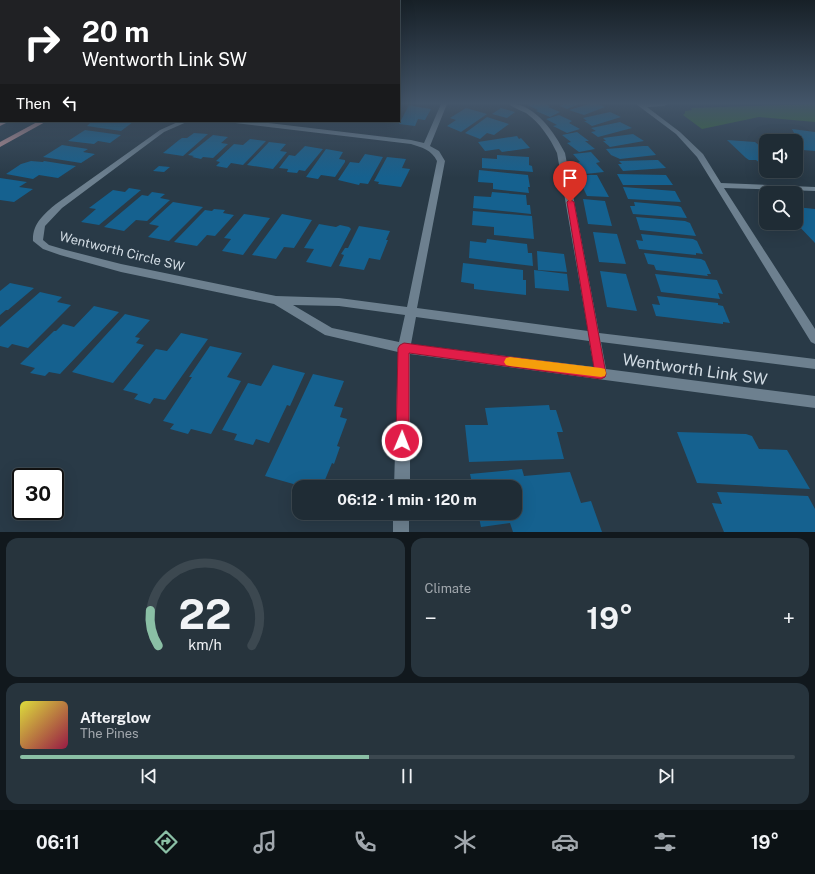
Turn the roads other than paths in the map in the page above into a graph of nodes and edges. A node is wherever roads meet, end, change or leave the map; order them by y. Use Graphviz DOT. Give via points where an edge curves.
graph roads {
  1 [pos="30,129"];
  2 [pos="167,129"];
  3 [pos="301,129"];
  4 [pos="433,129"];
  5 [pos="546,129"];
  6 [pos="673,129"];
  7 [pos="0,145"];
  8 [pos="426,146"];
  9 [pos="720,185"];
  10 [pos="815,189"];
  11 [pos="276,300"];
  12 [pos="410,313"];
  13 [pos="595,337"];
  14 [pos="815,339"];
  15 [pos="404,348"];
  16 [pos="815,364"];
  17 [pos="601,374"];
  18 [pos="815,402"];
  19 [pos="402,480"];
  20 [pos="401,520"];
  21 [pos="401,532"];
  1 -- 7 [label="main road"];
  2 -- 11 [label="street, Wentworth Circle SW" via="45,218 39,226 38,241 63,253 121,268"];
  3 -- 8 [label="street"];
  4 -- 8 [label="street"];
  5 -- 13 [label="street" via="555,139 561,153"];
  6 -- 9 [label="street" via="691,145"];
  8 -- 12 [label="street" via="440,156 441,161"];
  9 -- 10 [label="street"];
  9 -- 14 [label="street"];
  11 -- 12 [label="street, Wentworth Circle SW" via="339,302"];
  11 -- 15 [label="street, Wentworth Circle SW" via="329,332"];
  12 -- 13 [label="street, Wentworth Link SW"];
  12 -- 15 [label="street"];
  13 -- 16 [label="street, Wentworth Link SW"];
  13 -- 17 [label="street"];
  15 -- 17 [label="street, Wentworth Link SW"];
  15 -- 19 [label="street"];
  17 -- 18 [label="street, Wentworth Link SW"];
  20 -- 21 [label="street"];
}
